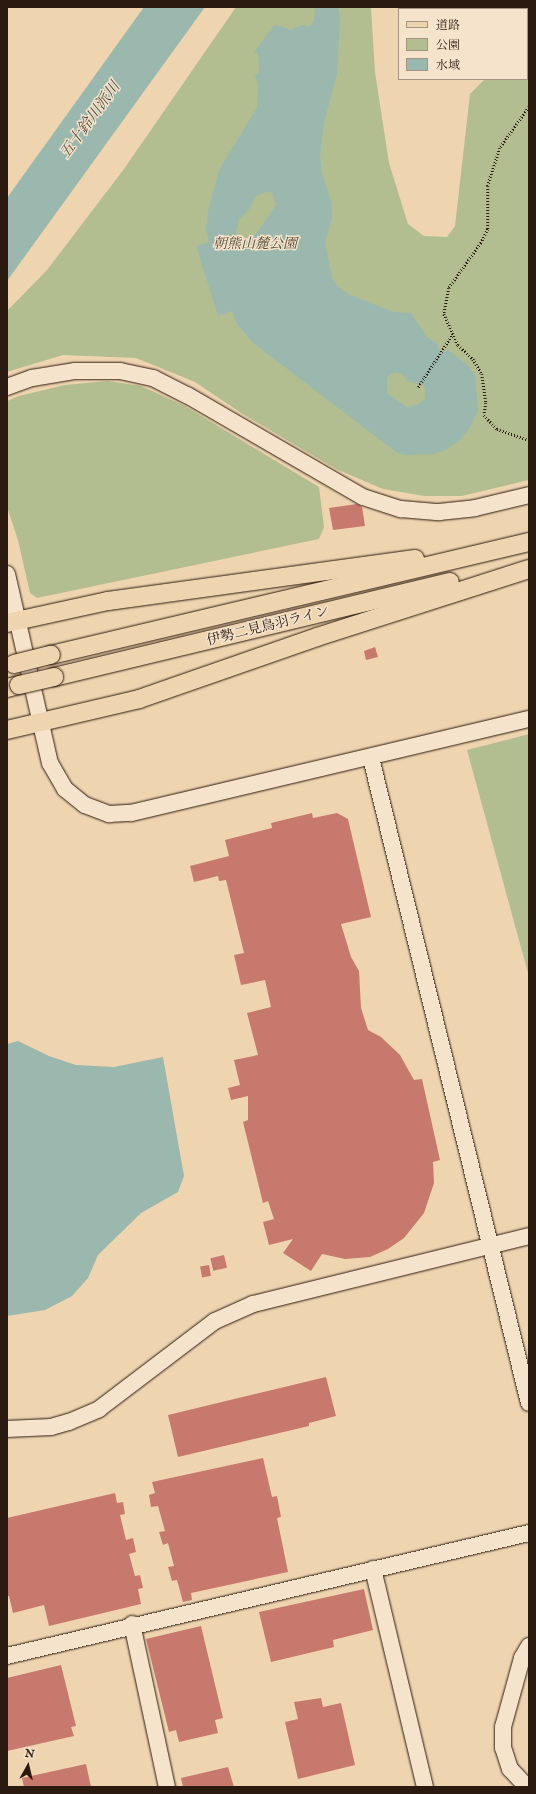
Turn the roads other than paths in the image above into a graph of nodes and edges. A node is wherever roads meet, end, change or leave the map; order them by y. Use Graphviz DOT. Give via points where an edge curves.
graph roads {
  1 [pos="7,387"];
  2 [pos="529,495"];
  3 [pos="529,542"];
  4 [pos="453,560"];
  5 [pos="529,563"];
  6 [pos="529,569"];
  7 [pos="7,574"];
  8 [pos="12,621"];
  9 [pos="11,665"];
  10 [pos="13,687"];
  11 [pos="529,719"];
  12 [pos="40,724"];
  13 [pos="7,730"];
  14 [pos="371,758"];
  15 [pos="529,1236"];
  16 [pos="491,1245"];
  17 [pos="529,1403"];
  18 [pos="7,1429"];
  19 [pos="529,1533"];
  20 [pos="372,1569"];
  21 [pos="132,1624"];
  22 [pos="529,1646"];
  23 [pos="7,1656"];
  24 [pos="167,1787"];
  25 [pos="425,1787"];
  26 [pos="527,1787"];
  1 -- 2 [label="street" via="32,378 75,371 120,371 153,378 363,497 401,508 439,512 475,508"];
  3 -- 4 [label="main road, 伊勢二見鳥羽ライン"];
  4 -- 8 [label="main road" via="407,559 108,601"];
  4 -- 9 [label="main road, 伊勢二見鳥羽ライン, bridge"];
  5 -- 10 [label="main road, 伊勢二見鳥羽ライン, bridge"];
  6 -- 12 [label="main road" via="317,636 139,699"];
  7 -- 8 [label="street"];
  8 -- 12 [label="street"];
  11 -- 14 [label="street"];
  12 -- 13 [label="main road"];
  12 -- 14 [label="street" via="50,763 65,789 85,805 109,814 131,814"];
  14 -- 16 [label="street"];
  15 -- 16 [label="street"];
  16 -- 17 [label="street"];
  16 -- 18 [label="street" via="253,1304 215,1321 98,1409 69,1422 51,1426"];
  19 -- 20 [label="street"];
  20 -- 21 [label="street"];
  20 -- 25 [label="street"];
  21 -- 23 [label="street"];
  21 -- 24 [label="street"];
  22 -- 26 [label="street" via="516,1678 503,1727 503,1748 510,1769"];
}
